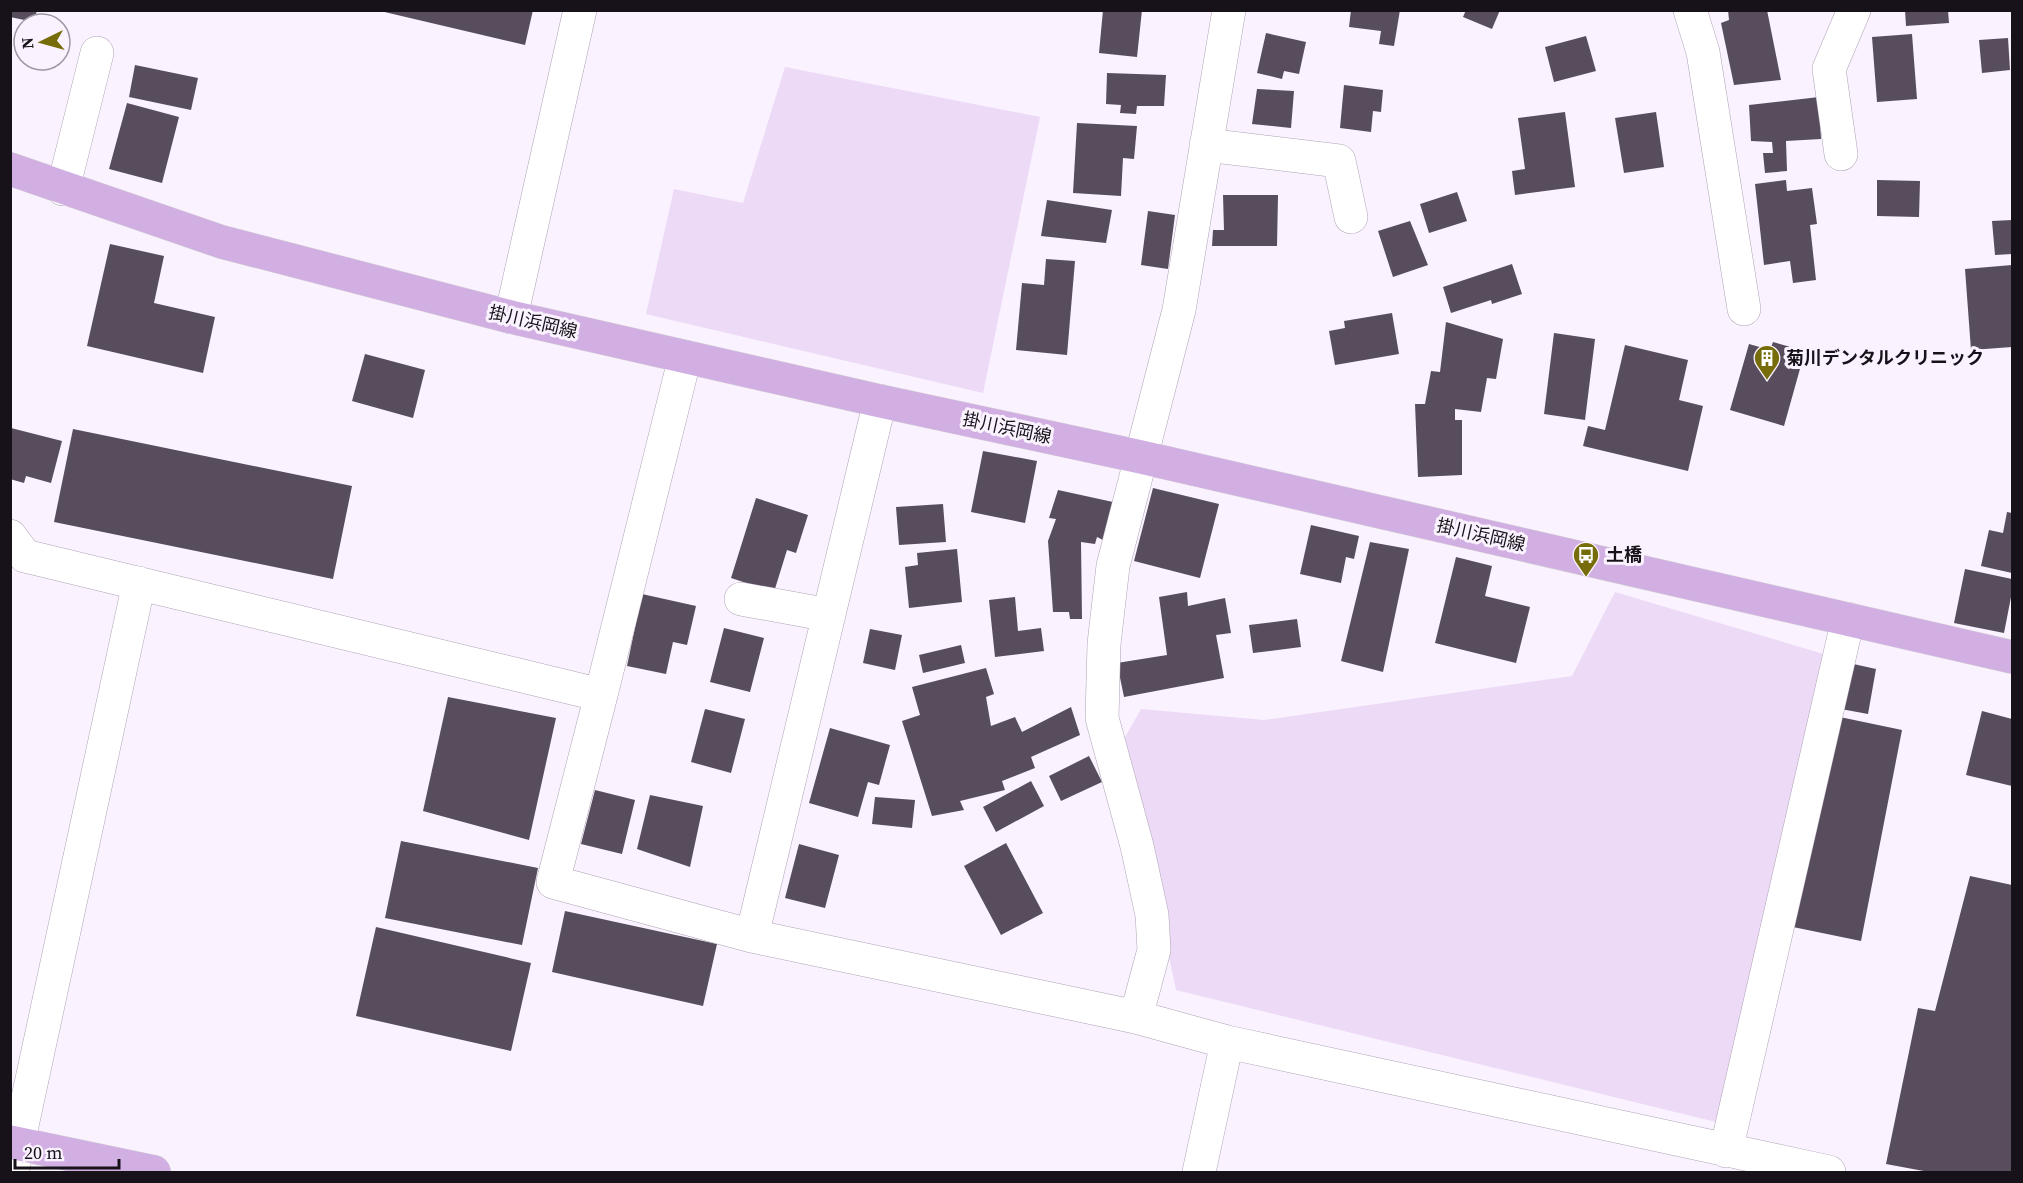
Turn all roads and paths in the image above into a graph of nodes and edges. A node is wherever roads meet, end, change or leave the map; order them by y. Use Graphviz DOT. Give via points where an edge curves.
graph roads {
  1 [pos="580,10"];
  2 [pos="1229,10"];
  3 [pos="1690,10"];
  4 [pos="1854,10"];
  5 [pos="97,53"];
  6 [pos="1206,145"];
  7 [pos="1841,154"];
  8 [pos="10,170"];
  9 [pos="63,189"];
  10 [pos="1351,217"];
  11 [pos="1744,309"];
  12 [pos="511,317"];
  13 [pos="685,357"];
  14 [pos="880,401"];
  15 [pos="1141,457"];
  16 [pos="10,536"];
  17 [pos="139,583"];
  18 [pos="741,599"];
  19 [pos="829,615"];
  20 [pos="1848,619"];
  21 [pos="2013,657"];
  22 [pos="601,695"];
  23 [pos="752,936"];
  24 [pos="1136,1017"];
  25 [pos="1227,1042"];
  26 [pos="1726,1150"];
  27 [pos="14,1153"];
  28 [pos="1797,1169"];
  29 [pos="154,1173"];
  30 [pos="1199,1173"];
  31 [pos="1829,1173"];
  1 -- 12 [label="street"];
  2 -- 6 [label="street"];
  3 -- 11 [label="street" via="1703,52"];
  4 -- 7 [label="street" via="1828,69"];
  5 -- 9 [label="street"];
  6 -- 10 [label="street" via="1339,161"];
  6 -- 15 [label="street" via="1179,310"];
  8 -- 9 [label="main road, 掛川浜岡線"];
  9 -- 12 [label="main road, 掛川浜岡線" via="222,242"];
  12 -- 13 [label="main road, 掛川浜岡線"];
  13 -- 14 [label="main road, 掛川浜岡線"];
  13 -- 22 [label="street"];
  14 -- 15 [label="main road, 掛川浜岡線"];
  14 -- 19 [label="street"];
  15 -- 20 [label="main road, 掛川浜岡線"];
  15 -- 24 [label="street" via="1113,566 1104,644 1102,718 1152,915 1154,950"];
  16 -- 17 [label="street" via="25,556"];
  17 -- 22 [label="street"];
  17 -- 27 [label="street"];
  18 -- 19 [label="street"];
  19 -- 23 [label="street"];
  20 -- 21 [label="main road, 掛川浜岡線"];
  20 -- 26 [label="street"];
  22 -- 23 [label="street" via="553,882"];
  23 -- 24 [label="street"];
  24 -- 25 [label="street"];
  25 -- 26 [label="street"];
  25 -- 30 [label="street"];
  26 -- 28 [label="street"];
  27 -- 29 [label="main road"];
  28 -- 31 [label="street"];
}
